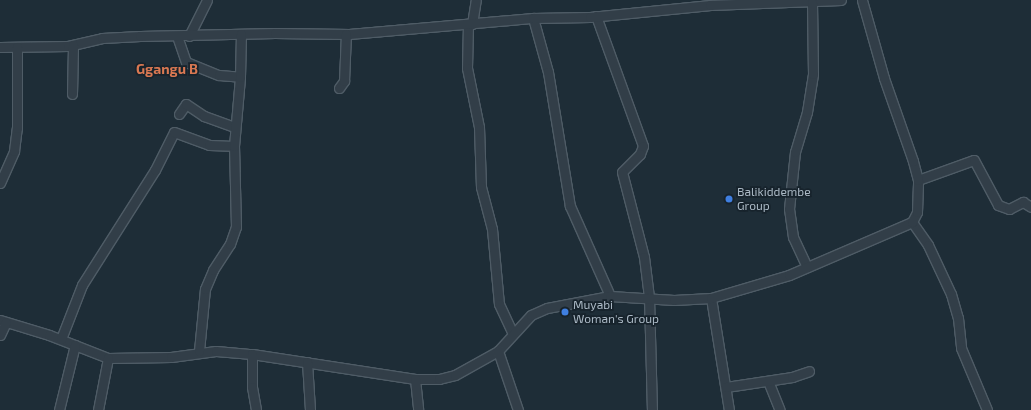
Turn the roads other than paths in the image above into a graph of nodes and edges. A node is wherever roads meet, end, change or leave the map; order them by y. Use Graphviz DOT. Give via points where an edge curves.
graph roads {
  1 [pos="207,0"];
  2 [pos="476,0"];
  3 [pos="835,0"];
  4 [pos="862,0"];
  5 [pos="710,2"];
  6 [pos="756,2"];
  7 [pos="812,3"];
  8 [pos="596,16"];
  9 [pos="533,18"];
  10 [pos="470,24"];
  11 [pos="242,34"];
  12 [pos="346,34"];
  13 [pos="177,36"];
  14 [pos="189,36"];
  15 [pos="73,45"];
  16 [pos="0,47"];
  17 [pos="17,47"];
  18 [pos="240,77"];
  19 [pos="339,88"];
  20 [pos="72,94"];
  21 [pos="179,114"];
  22 [pos="235,127"];
  23 [pos="234,146"];
  24 [pos="918,180"];
  25 [pos="0,183"];
  26 [pos="1031,207"];
  27 [pos="912,222"];
  28 [pos="807,267"];
  29 [pos="610,296"];
  30 [pos="649,298"];
  31 [pos="711,298"];
  32 [pos="3,321"];
  33 [pos="512,334"];
  34 [pos="0,335"];
  35 [pos="61,339"];
  36 [pos="74,345"];
  37 [pos="199,351"];
  38 [pos="498,351"];
  39 [pos="252,354"];
  40 [pos="108,358"];
  41 [pos="307,362"];
  42 [pos="809,371"];
  43 [pos="415,379"];
  44 [pos="768,381"];
  45 [pos="726,387"];
  46 [pos="59,410"];
  47 [pos="98,410"];
  48 [pos="256,410"];
  49 [pos="310,410"];
  50 [pos="418,410"];
  51 [pos="518,410"];
  52 [pos="652,410"];
  53 [pos="730,410"];
  54 [pos="780,410"];
  55 [pos="987,410"];
  1 -- 14 [label="street"];
  2 -- 10 [label="street"];
  3 -- 7 [label="street"];
  4 -- 24 [label="street"];
  5 -- 6 [label="street"];
  5 -- 8 [label="street"];
  6 -- 7 [label="street"];
  7 -- 28 [label="street" via="812,74 806,112 795,152 789,209 793,236"];
  8 -- 9 [label="street"];
  8 -- 30 [label="street" via="642,146 640,154 622,172 644,257"];
  9 -- 10 [label="street"];
  9 -- 29 [label="street" via="548,72 570,206"];
  10 -- 12 [label="street"];
  10 -- 33 [label="street" via="467,68 479,127 481,187 492,229 498,298"];
  11 -- 12 [label="street"];
  11 -- 14 [label="street"];
  11 -- 18 [label="street"];
  12 -- 19 [label="street" via="344,81"];
  13 -- 14 [label="street"];
  13 -- 15 [label="street" via="102,38"];
  13 -- 18 [label="street" via="186,62 219,75"];
  15 -- 17 [label="street"];
  15 -- 20 [label="street"];
  16 -- 17 [label="street"];
  17 -- 25 [label="street" via="17,128 14,151"];
  18 -- 22 [label="street"];
  21 -- 22 [label="street" via="186,104 204,116"];
  22 -- 23 [label="street"];
  23 -- 35 [label="street" via="209,145 174,132 155,170 82,285"];
  23 -- 37 [label="street" via="236,227 230,244 213,270 206,289"];
  24 -- 26 [label="street" via="974,160 998,205 1010,209 1023,202"];
  24 -- 27 [label="street" via="917,212"];
  27 -- 28 [label="street"];
  27 -- 55 [label="street" via="928,245 951,294 958,318 962,348"];
  28 -- 31 [label="street" via="789,275"];
  29 -- 30 [label="street"];
  29 -- 33 [label="street" via="547,308 531,316"];
  30 -- 31 [label="street"];
  30 -- 52 [label="street" via="649,395"];
  31 -- 45 [label="street"];
  32 -- 34 [label="street"];
  32 -- 35 [label="street"];
  33 -- 38 [label="street"];
  35 -- 36 [label="street"];
  36 -- 40 [label="street"];
  36 -- 46 [label="street"];
  37 -- 39 [label="street"];
  37 -- 40 [label="street" via="171,357"];
  38 -- 43 [label="street" via="455,375 439,379"];
  38 -- 51 [label="street"];
  39 -- 41 [label="street"];
  39 -- 48 [label="street" via="252,387"];
  40 -- 47 [label="street"];
  41 -- 43 [label="street"];
  41 -- 49 [label="street"];
  42 -- 44 [label="street"];
  43 -- 50 [label="street"];
  44 -- 45 [label="street"];
  44 -- 54 [label="street"];
  45 -- 53 [label="street"];
}
